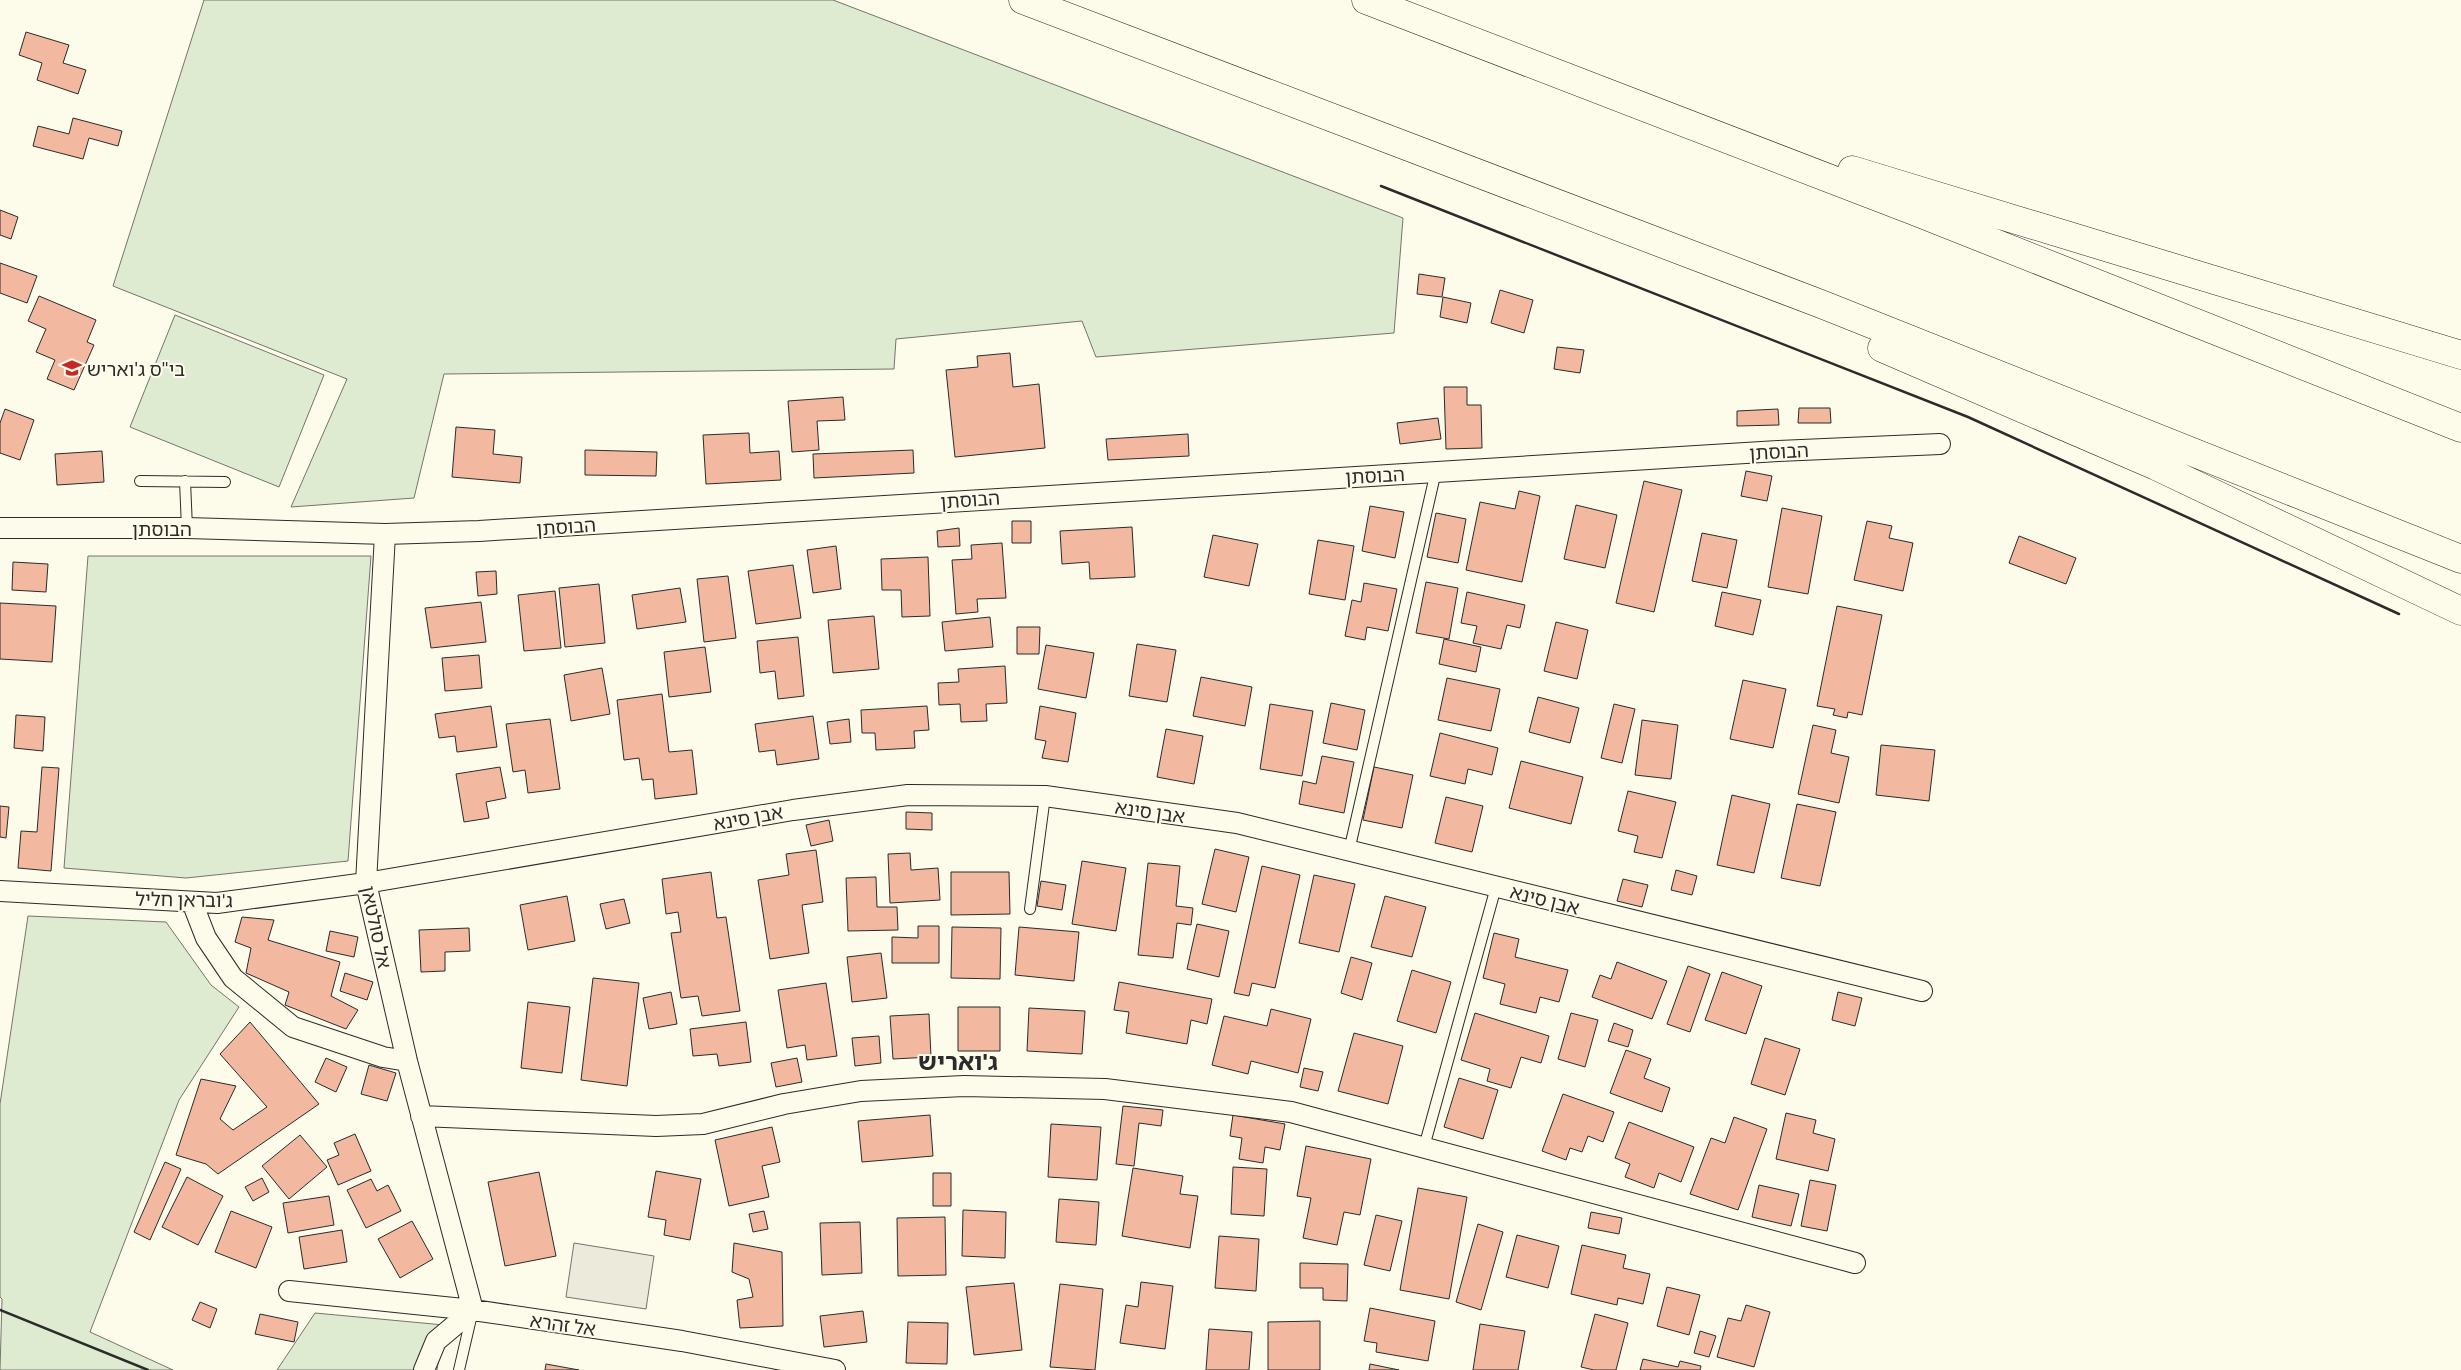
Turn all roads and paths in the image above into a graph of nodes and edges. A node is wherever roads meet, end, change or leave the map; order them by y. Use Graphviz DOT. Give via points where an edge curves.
graph roads {
  1 [pos="1023,0"];
  2 [pos="1366,0"];
  3 [pos="1645,107"];
  4 [pos="1484,176"];
  5 [pos="2461,354"];
  6 [pos="2461,428"];
  7 [pos="1940,444"];
  8 [pos="1436,472"];
  9 [pos="140,481"];
  10 [pos="185,481"];
  11 [pos="225,482"];
  12 [pos="0,528"];
  13 [pos="187,528"];
  14 [pos="385,534"];
  15 [pos="2461,559"];
  16 [pos="2461,611"];
  17 [pos="1045,796"];
  18 [pos="1349,851"];
  19 [pos="366,883"];
  20 [pos="1496,887"];
  21 [pos="0,891"];
  22 [pos="192,902"];
  23 [pos="1030,909"];
  24 [pos="1922,990"];
  25 [pos="407,1061"];
  26 [pos="421,1116"];
  27 [pos="1424,1147"];
  28 [pos="1855,1263"];
  29 [pos="289,1291"];
  30 [pos="473,1310"];
  31 [pos="428,1368"];
  32 [pos="459,1370"];
  33 [pos="835,1370"];
  1 -- 4 [label="highway"];
  2 -- 3 [label="highway"];
  3 -- 5 [label="highway"];
  3 -- 6 [label="highway"];
  4 -- 15 [label="highway" via="1821,304"];
  4 -- 16 [label="highway" via="2156,466"];
  7 -- 8 [label="street, הבוסתן"];
  8 -- 14 [label="street, הבוסתן" via="479,531"];
  8 -- 18 [label="lane"];
  9 -- 10 [label="lane"];
  10 -- 11 [label="lane"];
  10 -- 13 [label="lane"];
  12 -- 13 [label="street, הבוסתן"];
  13 -- 14 [label="street, הבוסתן"];
  14 -- 19 [label="street, אל סולטאן"];
  17 -- 18 [label="street, אבן סינא" via="1237,823"];
  17 -- 19 [label="street, אבן סינא" via="908,796 792,810"];
  17 -- 23 [label="lane"];
  18 -- 20 [label="street, אבן סינא"];
  19 -- 22 [label="street, ג'ובראן חליל" via="217,903"];
  19 -- 25 [label="street, אל סולטאן"];
  20 -- 24 [label="street, אבן סינא"];
  20 -- 27 [label="lane"];
  21 -- 22 [label="street, ג'ובראן חליל"];
  22 -- 25 [label="street" via="206,938 233,978 293,1027 383,1057"];
  25 -- 26 [label="street, אל סולטאן"];
  26 -- 27 [label="street" via="656,1126 703,1124 784,1104 861,1091 964,1086 1106,1090 1291,1112"];
  26 -- 30 [label="street, אל סולטאן"];
  27 -- 28 [label="street"];
  29 -- 30 [label="street, אל זהרא"];
  30 -- 31 [label="street" via="436,1341"];
  30 -- 32 [label="lane"];
  30 -- 33 [label="street, אל זהרא" via="682,1341"];
}
